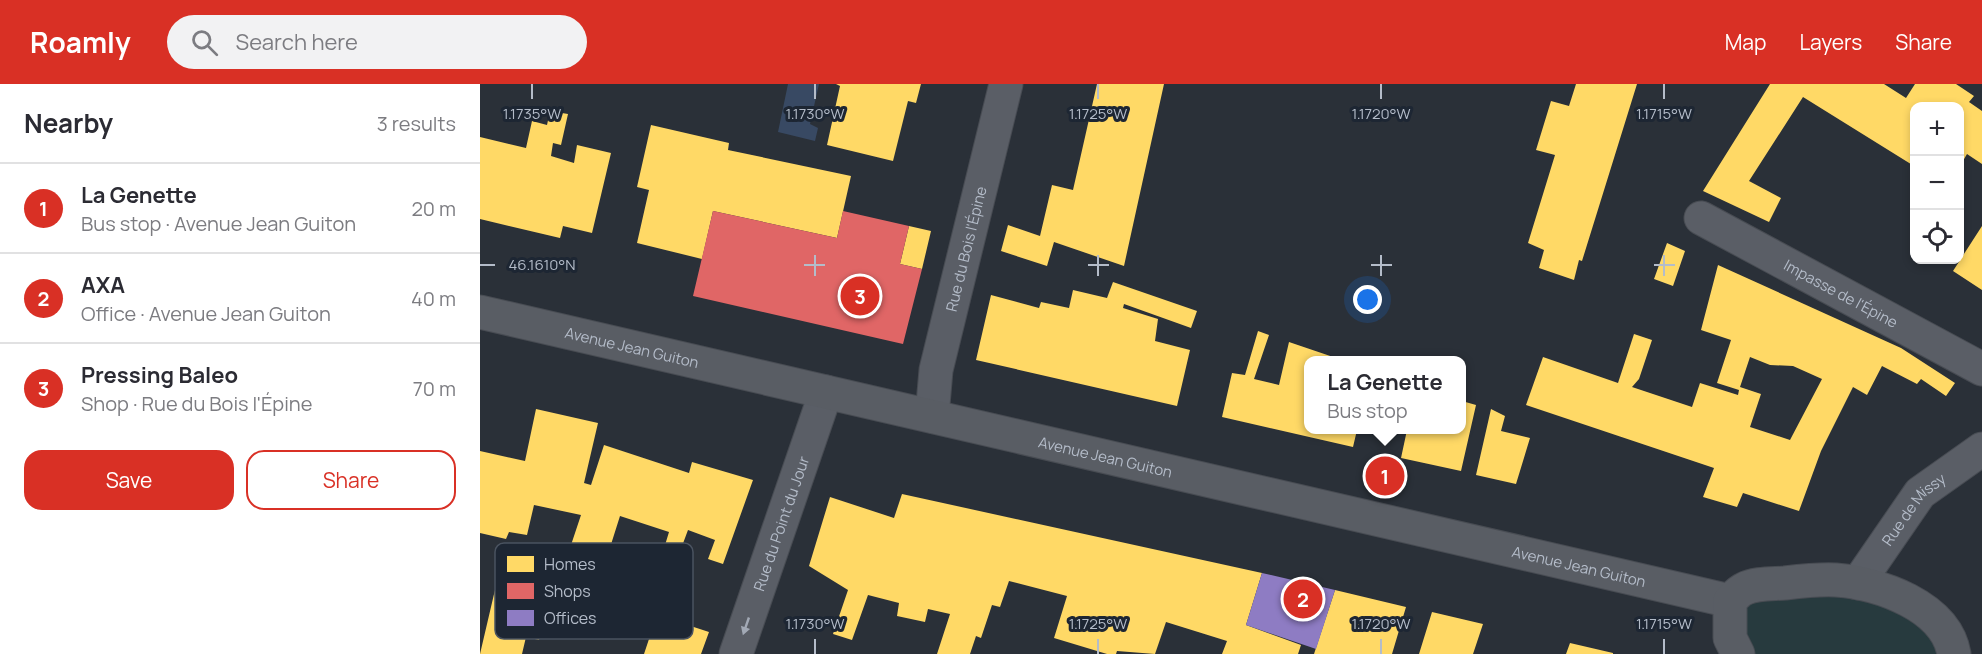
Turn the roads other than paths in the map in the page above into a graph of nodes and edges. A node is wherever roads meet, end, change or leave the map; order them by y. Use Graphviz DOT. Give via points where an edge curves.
graph roads {
  1 [pos="1006,84"];
  2 [pos="1701,218"];
  3 [pos="480,312"];
  4 [pos="1982,369"];
  5 [pos="826,392"];
  6 [pos="932,416"];
  7 [pos="1982,449"];
  8 [pos="1858,583"];
  9 [pos="1730,601"];
  10 [pos="736,654"];
  11 [pos="1738,654"];
  12 [pos="1954,654"];
  1 -- 6 [label="street, Rue du Bois l'Épine" via="936,370"];
  2 -- 4 [label="street, Impasse de l'Épine"];
  3 -- 5 [label="main road, Avenue Jean Guiton"];
  5 -- 6 [label="main road, Avenue Jean Guiton"];
  5 -- 10 [label="street, Rue du Point du Jour, one-way"];
  6 -- 9 [label="main road, Avenue Jean Guiton"];
  7 -- 8 [label="street, Rue de Missy" via="1920,493"];
  8 -- 9 [label="main road" via="1835,580 1771,584 1744,589"];
  8 -- 12 [label="main road" via="1898,596 1925,611 1944,628"];
  9 -- 11 [label="main road" via="1730,638"];
}
